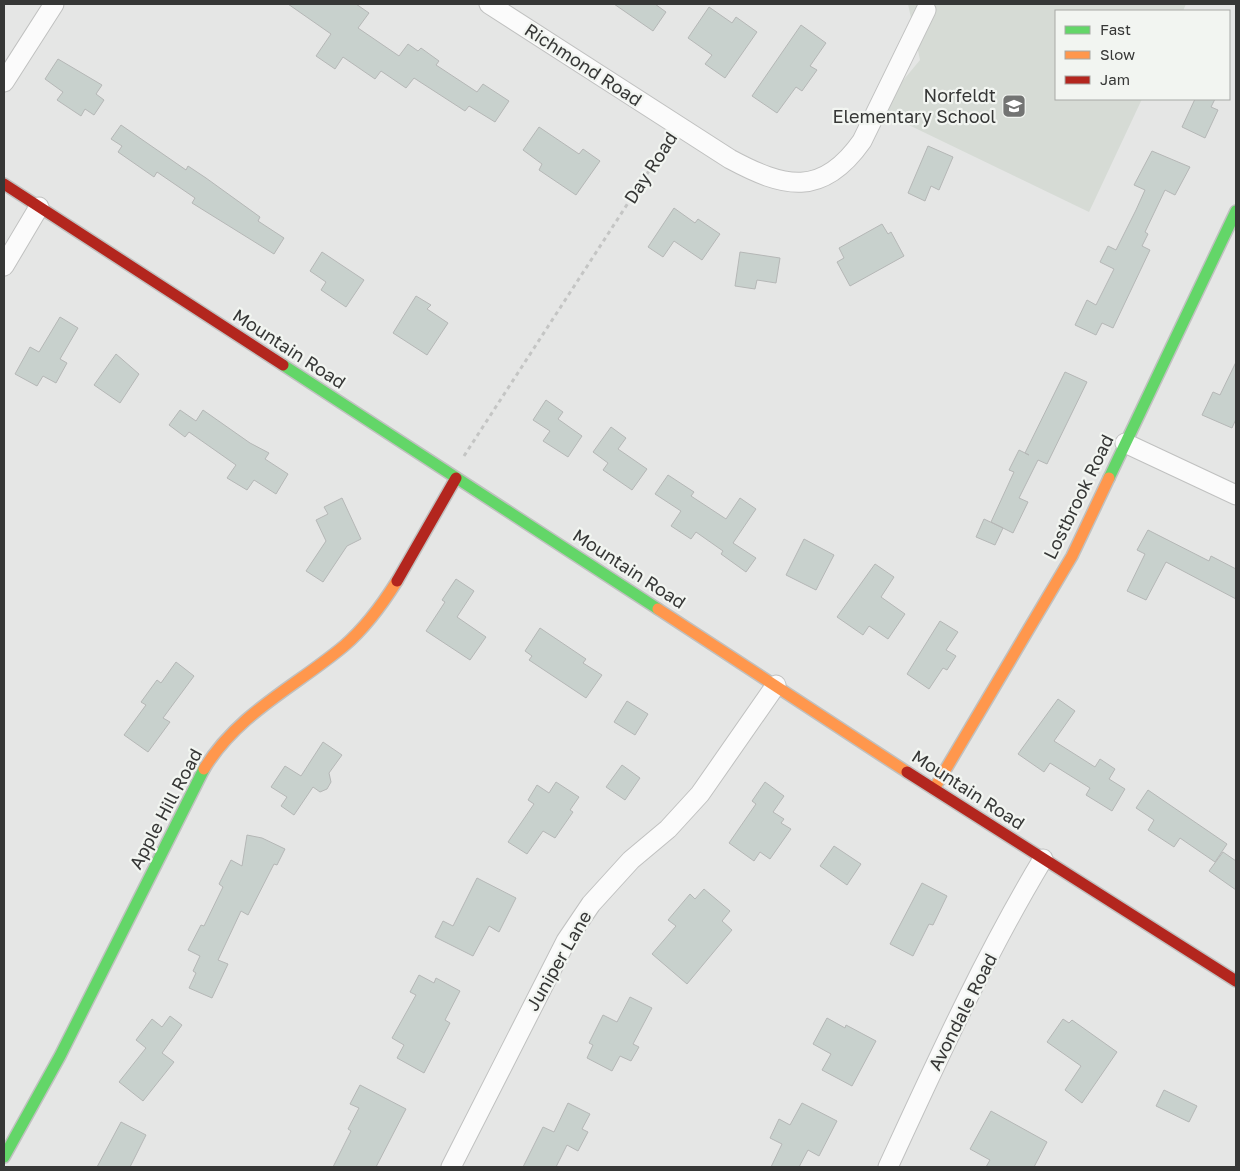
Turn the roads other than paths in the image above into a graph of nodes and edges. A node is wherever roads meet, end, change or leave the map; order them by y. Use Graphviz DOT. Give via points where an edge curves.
graph roads {
  1 [pos="54,4"];
  2 [pos="489,4"];
  3 [pos="926,10"];
  4 [pos="4,82"];
  5 [pos="678,127"];
  6 [pos="4,184"];
  7 [pos="38,207"];
  8 [pos="1236,211"];
  9 [pos="4,266"];
  10 [pos="1125,443"];
  11 [pos="456,478"];
  12 [pos="1236,495"];
  13 [pos="776,685"];
  14 [pos="934,789"];
  15 [pos="1043,859"];
  16 [pos="1236,981"];
  17 [pos="4,1157"];
  18 [pos="450,1167"];
  19 [pos="888,1167"];
  1 -- 4 [label="street"];
  2 -- 5 [label="street, Richmond Road"];
  3 -- 5 [label="street, Day Road" via="862,141 847,160 828,175 789,183 761,176"];
  6 -- 7 [label="street, Mountain Road"];
  7 -- 9 [label="street"];
  7 -- 11 [label="street, Mountain Road"];
  8 -- 10 [label="street, Lostbrook Road"];
  10 -- 12 [label="street"];
  10 -- 14 [label="street, Lostbrook Road" via="1072,556"];
  11 -- 13 [label="street, Mountain Road"];
  11 -- 17 [label="street, Apple Hill Road" via="380,606 362,628 336,654 246,718 221,745 192,791 74,1030"];
  13 -- 14 [label="street, Mountain Road"];
  13 -- 18 [label="street, Juniper Lane" via="700,794 668,830 631,860 591,904 566,941"];
  14 -- 15 [label="street, Mountain Road"];
  15 -- 16 [label="street, Mountain Road"];
  15 -- 19 [label="street, Avondale Road" via="944,1048"];
}
